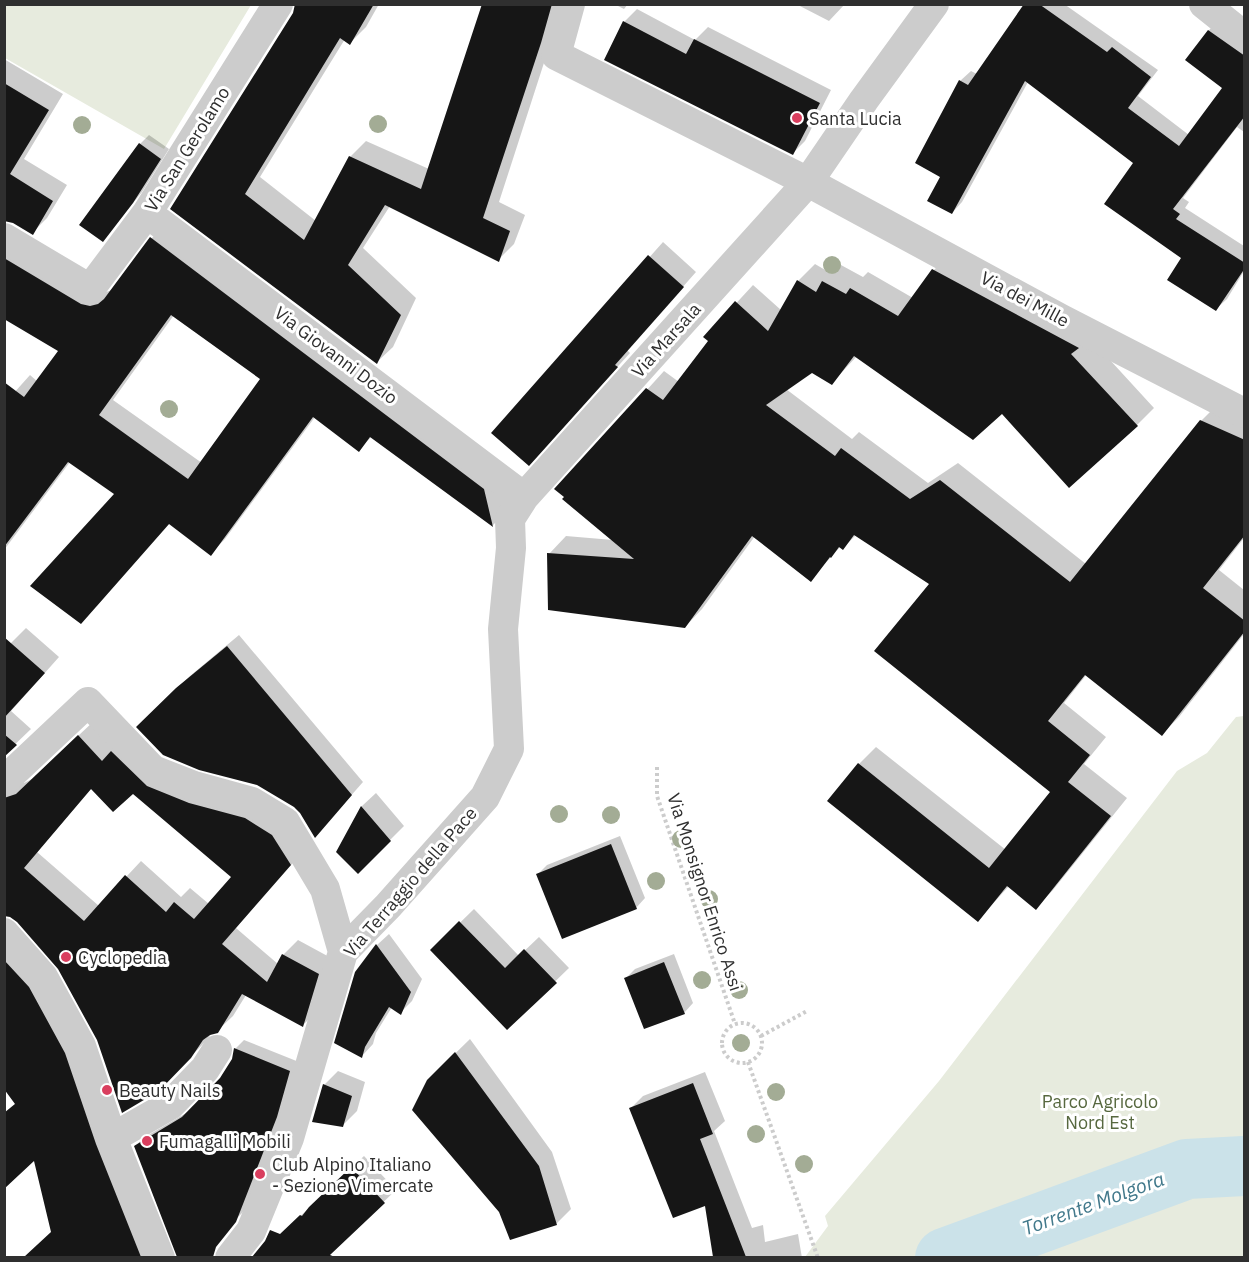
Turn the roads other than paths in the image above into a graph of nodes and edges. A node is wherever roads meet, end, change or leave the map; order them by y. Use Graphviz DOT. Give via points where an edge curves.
graph roads {
  1 [pos="278,4"];
  2 [pos="570,4"];
  3 [pos="934,4"];
  4 [pos="1204,4"];
  5 [pos="1245,36"];
  6 [pos="808,182"];
  7 [pos="147,213"];
  8 [pos="4,238"];
  9 [pos="1245,413"];
  10 [pos="524,497"];
  11 [pos="4,780"];
  12 [pos="4,933"];
  13 [pos="343,952"];
  14 [pos="217,1050"];
  15 [pos="112,1138"];
  16 [pos="160,1257"];
  17 [pos="230,1257"];
  1 -- 7 [label="street, Via San Gerolamo"];
  2 -- 6 [label="street" via="556,55"];
  3 -- 6 [label="street, Via Marsala"];
  4 -- 5 [label="street"];
  6 -- 9 [label="street, Via dei Mille"];
  6 -- 10 [label="street, Via Marsala"];
  7 -- 8 [label="street, Via San Gerolamo" via="90,289"];
  7 -- 10 [label="street, Via Giovanni Dozio"];
  10 -- 13 [label="street, Via Terraggio della Pace" via="510,519 503,628 508,749 485,797"];
  11 -- 13 [label="street" via="88,702 153,770 252,802 285,822 325,889"];
  12 -- 15 [label="street" via="43,977 81,1046"];
  13 -- 17 [label="street, Via Terraggio della Pace" via="288,1138 251,1232"];
  14 -- 15 [label="street" via="205,1070 170,1105"];
  15 -- 16 [label="street"];
}
